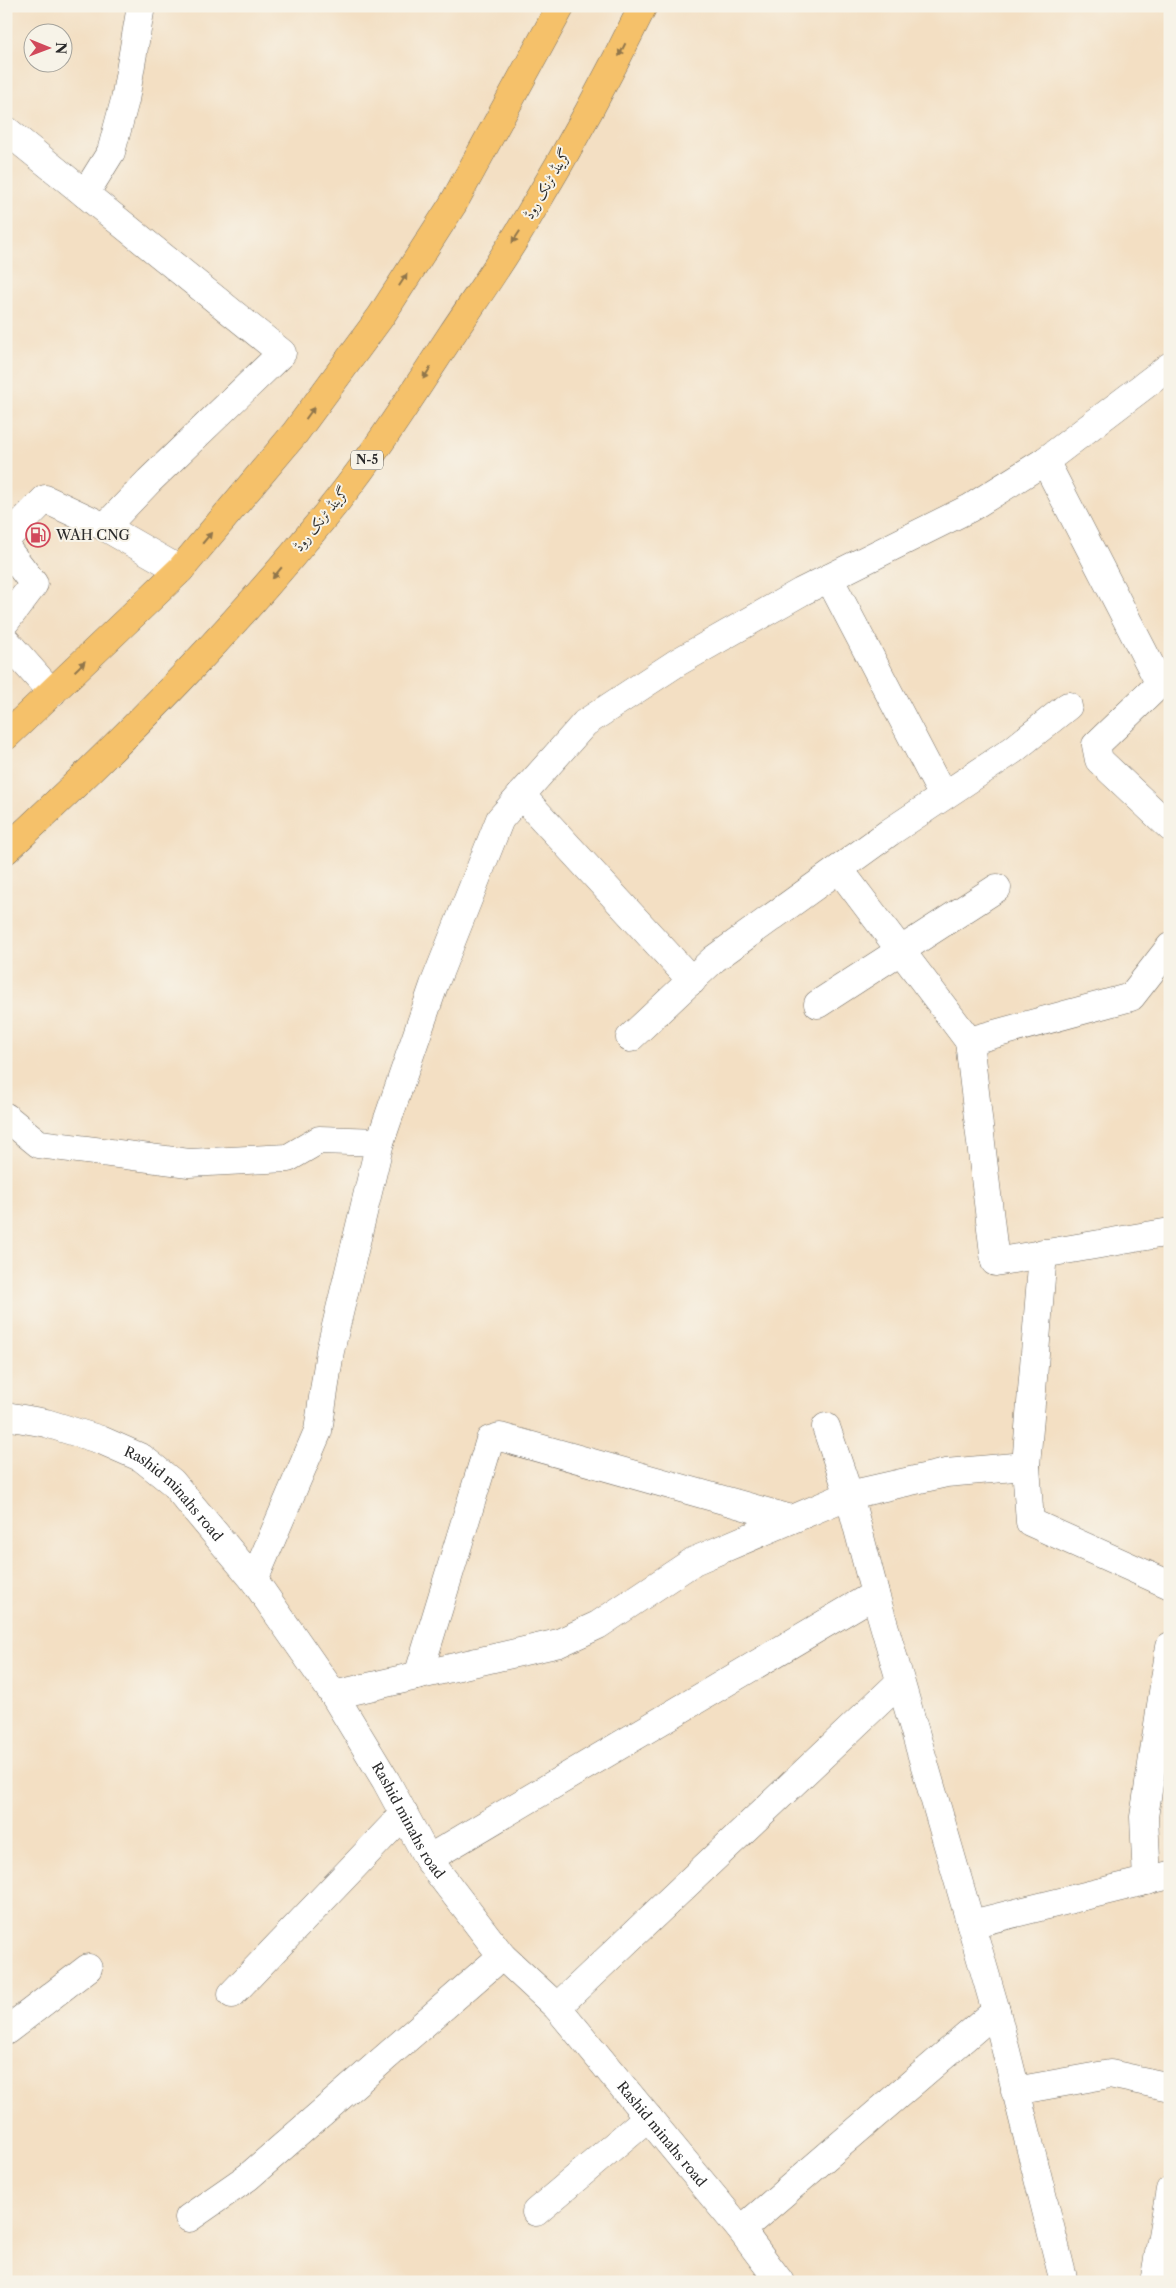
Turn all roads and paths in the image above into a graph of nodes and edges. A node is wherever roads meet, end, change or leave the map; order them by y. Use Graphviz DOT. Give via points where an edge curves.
graph roads {
  1 [pos="141,6"];
  2 [pos="561,6"];
  3 [pos="643,6"];
  4 [pos="6,130"];
  5 [pos="85,194"];
  6 [pos="1170,366"];
  7 [pos="1045,461"];
  8 [pos="105,527"];
  9 [pos="6,538"];
  10 [pos="6,548"];
  11 [pos="180,570"];
  12 [pos="829,578"];
  13 [pos="6,621"];
  14 [pos="6,641"];
  15 [pos="1165,679"];
  16 [pos="52,693"];
  17 [pos="1068,706"];
  18 [pos="6,736"];
  19 [pos="521,795"];
  20 [pos="943,796"];
  21 [pos="1170,827"];
  22 [pos="6,850"];
  23 [pos="838,869"];
  24 [pos="997,888"];
  25 [pos="901,951"];
  26 [pos="1165,959"];
  27 [pos="692,981"];
  28 [pos="818,1004"];
  29 [pos="630,1038"];
  30 [pos="969,1041"];
  31 [pos="6,1117"];
  32 [pos="380,1142"];
  33 [pos="1170,1232"];
  34 [pos="1043,1253"];
  35 [pos="6,1416"];
  36 [pos="826,1427"];
  37 [pos="1026,1466"];
  38 [pos="849,1495"];
  39 [pos="791,1519"];
  40 [pos="254,1580"];
  41 [pos="1170,1585"];
  42 [pos="875,1594"];
  43 [pos="1170,1646"];
  44 [pos="418,1676"];
  45 [pos="900,1682"];
  46 [pos="334,1695"];
  47 [pos="404,1814"];
  48 [pos="428,1859"];
  49 [pos="1158,1878"];
  50 [pos="972,1924"];
  51 [pos="502,1956"];
  52 [pos="88,1968"];
  53 [pos="232,1994"];
  54 [pos="557,2007"];
  55 [pos="996,2011"];
  56 [pos="6,2031"];
  57 [pos="1170,2087"];
  58 [pos="1015,2091"];
  59 [pos="648,2117"];
  60 [pos="1170,2190"];
  61 [pos="536,2212"];
  62 [pos="189,2218"];
  63 [pos="740,2230"];
  64 [pos="780,2282"];
  65 [pos="1064,2282"];
  66 [pos="1154,2282"];
  1 -- 5 [label="street" via="125,100 111,152"];
  11 -- 2 [label="highway, one-way" via="296,433 381,316 453,204"];
  3 -- 22 [label="highway, گرینڈ ٹرنک روڈ / N-5, one-way" via="620,54 528,219 396,419 338,500 266,587 181,680 90,772"];
  4 -- 5 [label="street"];
  5 -- 8 [label="street" via="282,352"];
  6 -- 7 [label="street"];
  7 -- 12 [label="street" via="970,508"];
  7 -- 15 [label="street"];
  8 -- 9 [label="street" via="45,499"];
  8 -- 11 [label="street"];
  10 -- 13 [label="street" via="34,584"];
  16 -- 11 [label="highway, one-way"];
  12 -- 19 [label="street" via="678,662 586,723"];
  12 -- 20 [label="street"];
  14 -- 16 [label="street"];
  15 -- 21 [label="street" via="1096,745 1099,760"];
  16 -- 18 [label="highway"];
  17 -- 20 [label="street" via="1012,750"];
  19 -- 27 [label="street"];
  19 -- 32 [label="street" via="500,818 434,985"];
  20 -- 23 [label="street"];
  23 -- 25 [label="street"];
  23 -- 27 [label="street" via="714,959"];
  24 -- 25 [label="street"];
  25 -- 28 [label="street"];
  25 -- 30 [label="street"];
  26 -- 30 [label="street" via="1131,997"];
  27 -- 29 [label="street"];
  30 -- 34 [label="street" via="995,1262"];
  31 -- 32 [label="street" via="39,1144 189,1163 288,1158 319,1140"];
  32 -- 40 [label="street" via="330,1351 318,1431"];
  33 -- 34 [label="street"];
  34 -- 37 [label="street"];
  35 -- 40 [label="street, Rashid minahs road" via="46,1423 101,1440 142,1458 172,1482"];
  36 -- 38 [label="street"];
  37 -- 38 [label="street" via="946,1473"];
  37 -- 41 [label="street" via="1030,1522"];
  38 -- 39 [label="street"];
  38 -- 42 [label="street"];
  39 -- 44 [label="street" via="694,1561 598,1625 559,1643"];
  39 -- 44 [label="street" via="500,1437 490,1440"];
  40 -- 46 [label="street, Rashid minahs road"];
  42 -- 45 [label="street"];
  42 -- 48 [label="street"];
  43 -- 49 [label="street" via="1144,1817"];
  44 -- 46 [label="street"];
  45 -- 50 [label="street"];
  45 -- 54 [label="street"];
  46 -- 47 [label="street, Rashid minahs road"];
  47 -- 48 [label="street, Rashid minahs road"];
  47 -- 53 [label="street"];
  48 -- 51 [label="street, Rashid minahs road"];
  49 -- 50 [label="street"];
  50 -- 55 [label="street"];
  51 -- 54 [label="street, Rashid minahs road"];
  51 -- 62 [label="street" via="248,2176"];
  52 -- 56 [label="street"];
  54 -- 59 [label="street, Rashid minahs road"];
  55 -- 58 [label="street"];
  55 -- 63 [label="street"];
  57 -- 58 [label="street" via="1110,2074"];
  58 -- 65 [label="street"];
  59 -- 61 [label="street"];
  59 -- 63 [label="street, Rashid minahs road"];
  60 -- 66 [label="street"];
  63 -- 64 [label="street, Rashid minahs road"];
}
